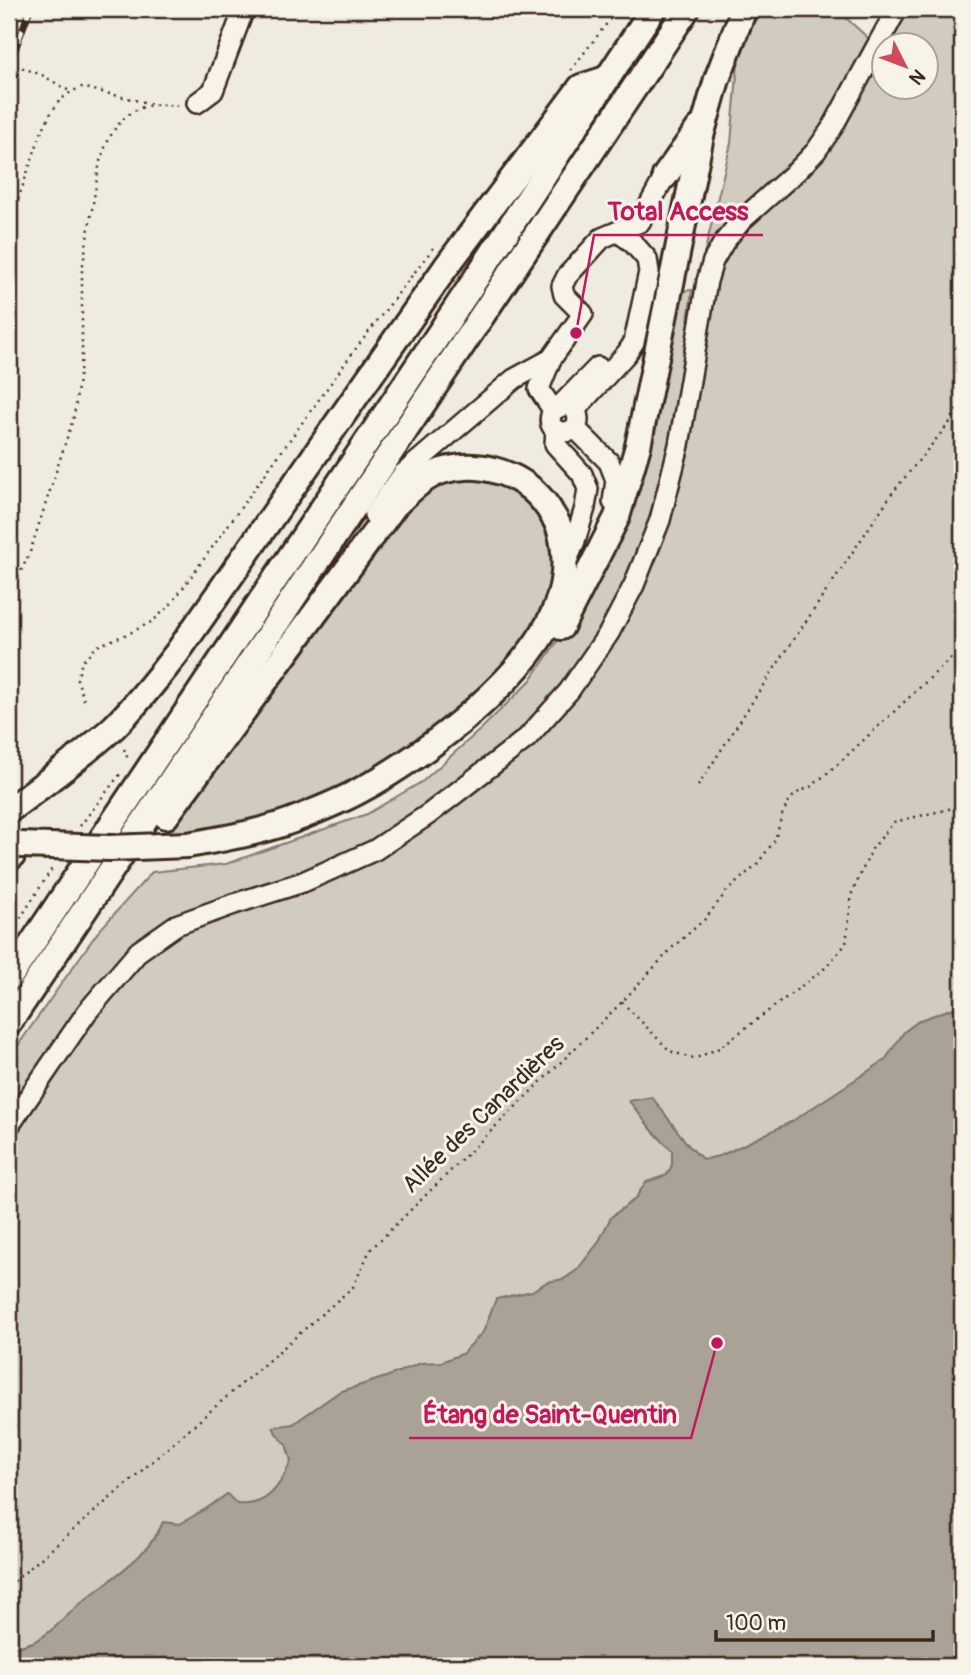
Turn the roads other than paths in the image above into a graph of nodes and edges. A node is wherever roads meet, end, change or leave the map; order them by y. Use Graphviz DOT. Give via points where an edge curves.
graph roads {
  1 [pos="244,9"];
  2 [pos="653,9"];
  3 [pos="687,9"];
  4 [pos="744,9"];
  5 [pos="897,9"];
  6 [pos="606,79"];
  7 [pos="197,103"];
  8 [pos="708,114"];
  9 [pos="665,176"];
  10 [pos="618,232"];
  11 [pos="551,359"];
  12 [pos="564,417"];
  13 [pos="615,521"];
  14 [pos="565,566"];
  15 [pos="326,600"];
  16 [pos="9,810"];
  17 [pos="140,828"];
  18 [pos="12,850"];
  19 [pos="183,852"];
  20 [pos="9,978"];
  21 [pos="9,1023"];
  22 [pos="9,1126"];
  1 -- 7 [label="street" via="213,91"];
  2 -- 6 [label="main road"];
  3 -- 17 [label="main road"];
  4 -- 8 [label="main road"];
  5 -- 22 [label="street" via="817,151 742,220 713,261 679,445 660,520 609,633 569,691 527,738 375,850 303,882 176,925 139,951 87,1012"];
  6 -- 16 [label="main road" via="581,87 446,267 142,697 106,734"];
  6 -- 20 [label="main road"];
  8 -- 9 [label="main road"];
  8 -- 13 [label="main road" via="638,446"];
  9 -- 10 [label="street" via="640,222"];
  10 -- 11 [label="street" via="602,238 567,276 564,295 583,314"];
  10 -- 12 [label="street" via="647,259 649,272 634,342"];
  11 -- 12 [label="street" via="539,389"];
  11 -- 15 [label="street" via="514,379 402,474 352,548"];
  12 -- 13 [label="street" via="609,462 616,480"];
  12 -- 14 [label="street" via="555,444 582,474 588,489"];
  13 -- 19 [label="main road" via="565,622 537,661 495,709 429,764 362,804 297,831 240,847"];
  14 -- 15 [label="main road" via="559,524 542,498 521,480 496,470 468,467 441,471 415,486 395,505"];
  14 -- 19 [label="main road" via="550,621 520,664 424,751 359,792 299,818"];
  15 -- 17 [label="main road" via="167,816"];
  17 -- 21 [label="main road"];
  18 -- 19 [label="main road, bridge"];
}
